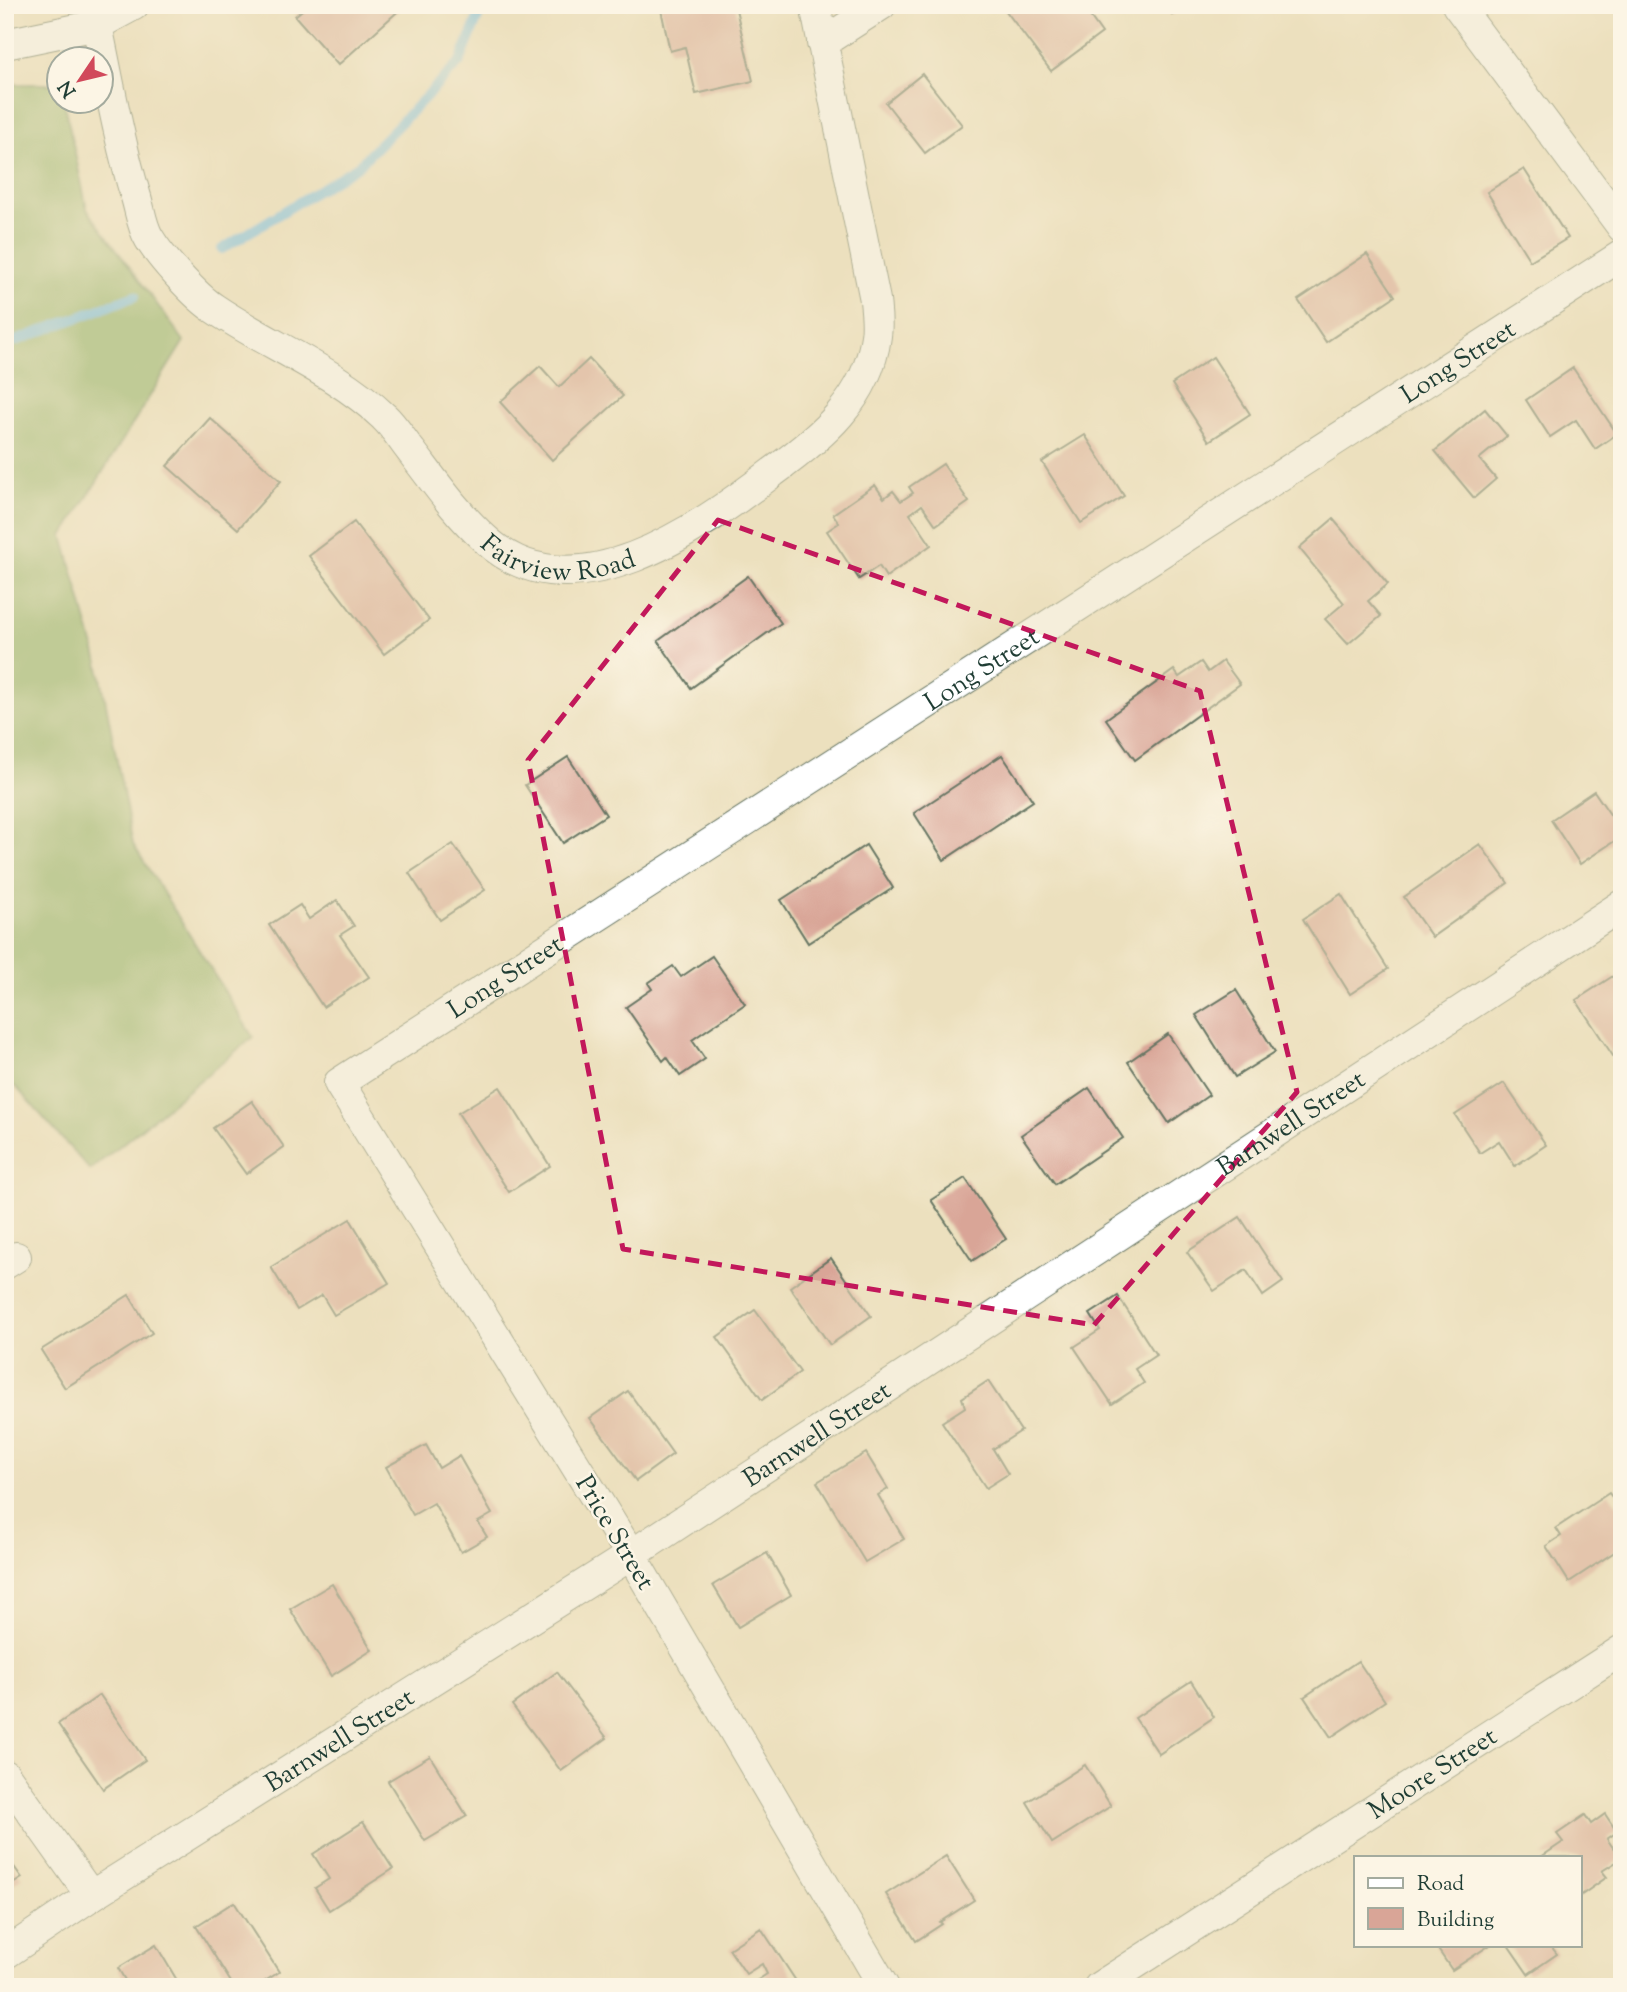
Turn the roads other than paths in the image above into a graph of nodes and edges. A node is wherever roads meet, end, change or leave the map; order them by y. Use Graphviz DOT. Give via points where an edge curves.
graph roads {
  1 [pos="134,5"];
  2 [pos="815,5"];
  3 [pos="881,5"];
  4 [pos="1457,5"];
  5 [pos="97,25"];
  6 [pos="822,43"];
  7 [pos="5,44"];
  8 [pos="1622,227"];
  9 [pos="1622,255"];
  10 [pos="1622,905"];
  11 [pos="339,1083"];
  12 [pos="631,1555"];
  13 [pos="1622,1650"];
  14 [pos="5,1775"];
  15 [pos="91,1896"];
  16 [pos="5,1954"];
  17 [pos="884,1987"];
  18 [pos="1099,1987"];
  1 -- 5 [label="street"];
  2 -- 6 [label="street, Fairview Road"];
  3 -- 6 [label="street"];
  4 -- 8 [label="street"];
  5 -- 6 [label="street, Fairview Road" via="121,148 148,237 181,277 212,308 344,385 386,418 487,542 520,563 576,572 618,563 693,526 818,439 859,390 877,334 875,300"];
  5 -- 7 [label="street"];
  9 -- 11 [label="street, Long Street"];
  10 -- 12 [label="street, Barnwell Street"];
  11 -- 12 [label="street, Price Street"];
  12 -- 15 [label="street, Barnwell Street"];
  12 -- 17 [label="street, Price Street"];
  13 -- 18 [label="street, Moore Street"];
  14 -- 15 [label="street"];
  15 -- 16 [label="street, Barnwell Street"];
}
